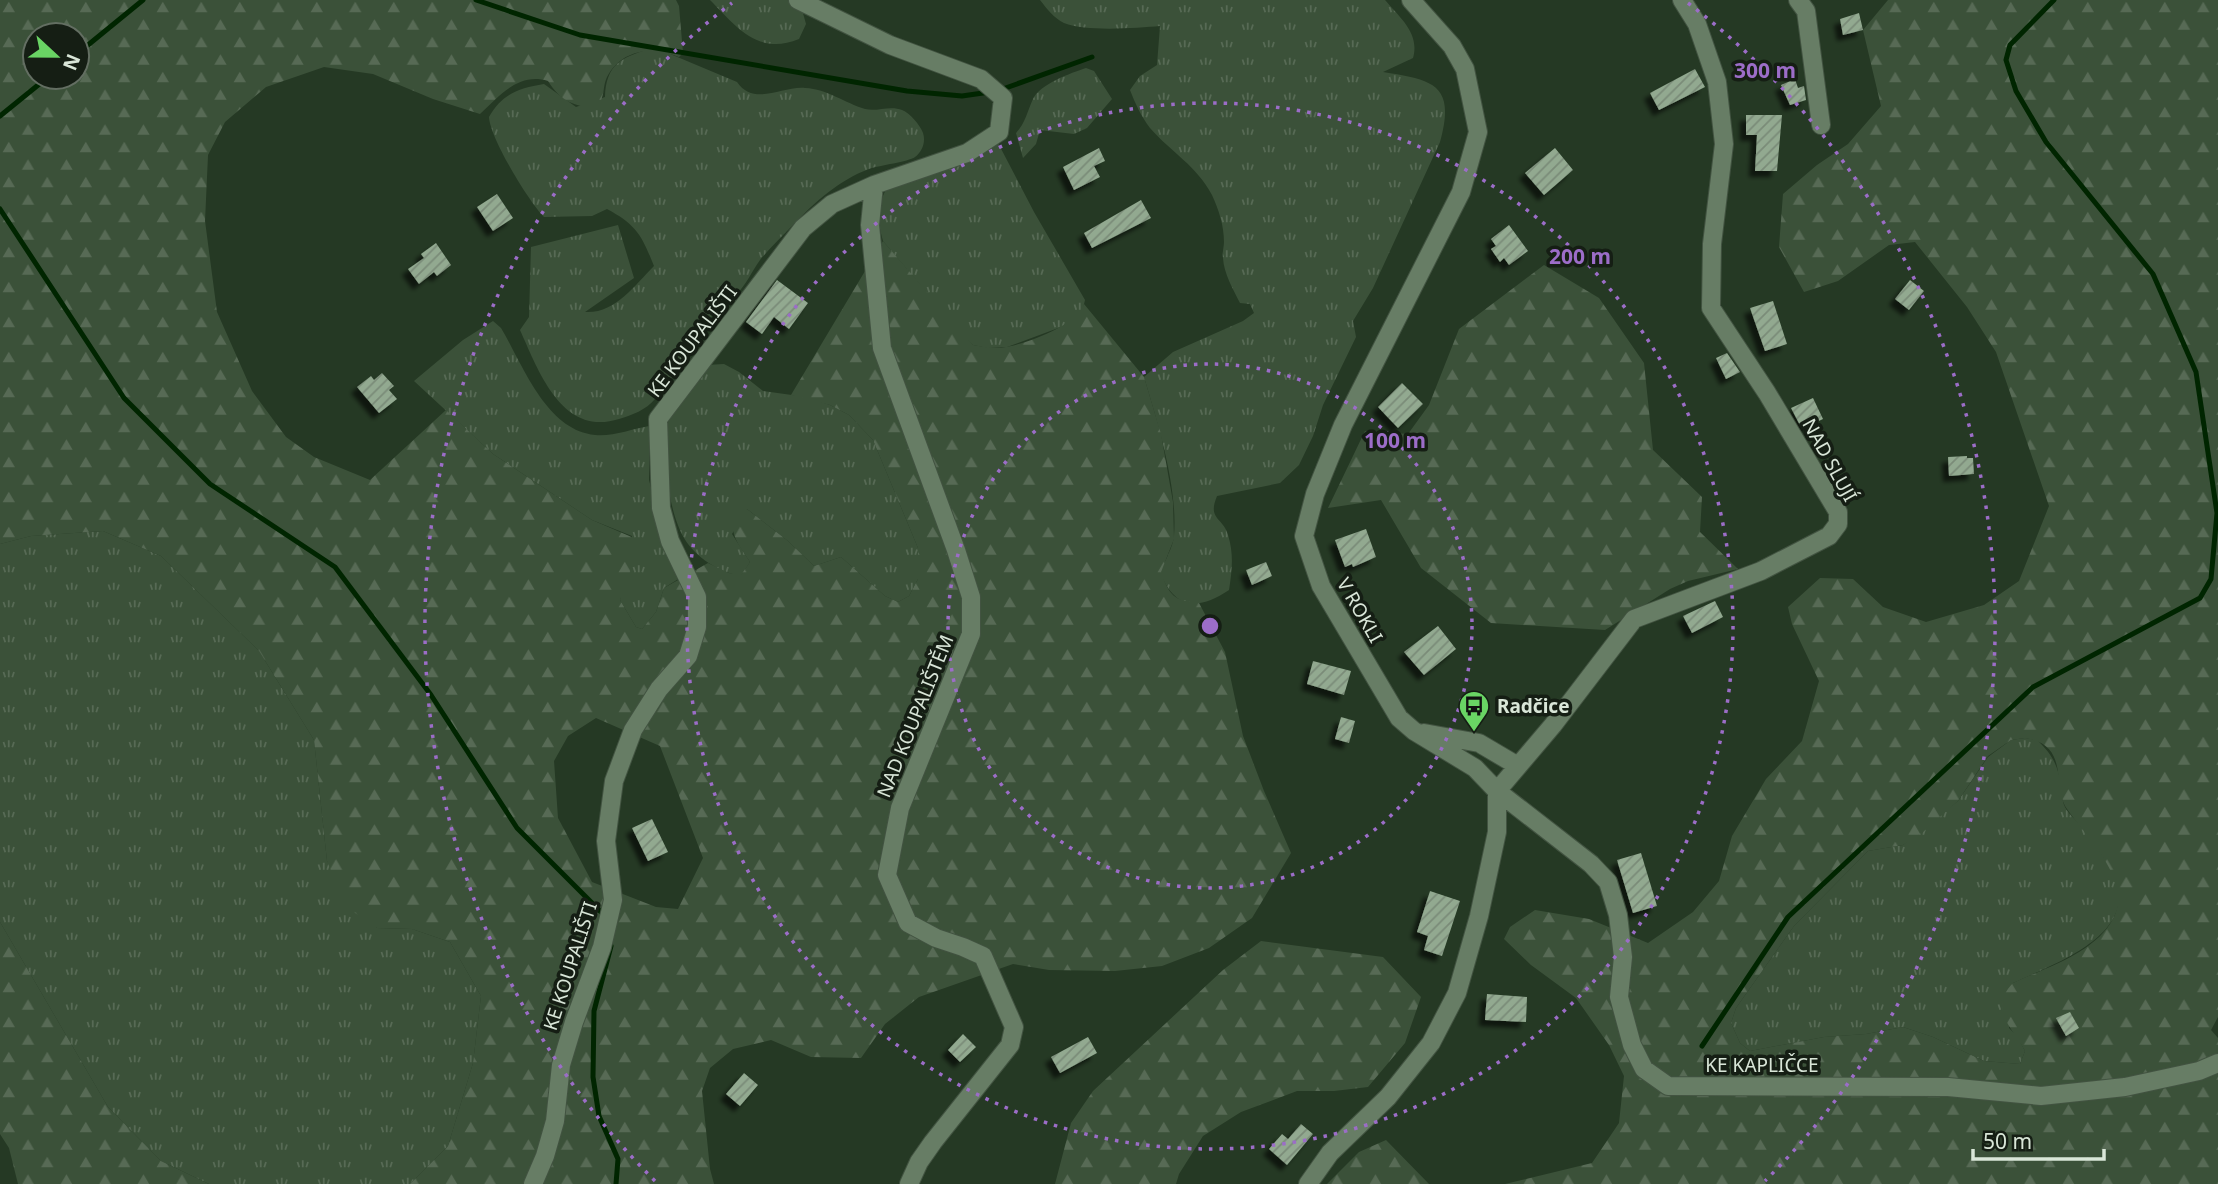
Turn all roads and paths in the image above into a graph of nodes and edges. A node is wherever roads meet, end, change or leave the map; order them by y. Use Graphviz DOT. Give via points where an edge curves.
graph roads {
  1 [pos="798,0"];
  2 [pos="1411,0"];
  3 [pos="1682,0"];
  4 [pos="1798,0"];
  5 [pos="1821,125"];
  6 [pos="874,185"];
  7 [pos="1414,731"];
  8 [pos="1518,766"];
  9 [pos="1497,791"];
  10 [pos="2218,1063"];
  11 [pos="533,1184"];
  12 [pos="909,1184"];
  13 [pos="1308,1184"];
  1 -- 6 [label="street, KE KOUPALIŠTI" via="890,45 981,79 1003,98 999,132 967,153"];
  2 -- 7 [label="street, V ROKLI" via="1452,46 1465,69 1478,132 1461,192 1343,425 1315,494 1304,536 1321,586 1399,718"];
  3 -- 8 [label="street, NAD SLUJÍ" via="1698,24 1717,82 1724,144 1712,244 1711,308 1834,504 1838,524 1829,536 1761,571 1634,620"];
  4 -- 5 [label="street" via="1806,11"];
  6 -- 11 [label="street, KE KOUPALIŠTI" via="832,204 803,228 658,419 661,508 670,541 697,597 697,627 688,656 659,689 633,730 614,781 606,841 612,908 561,1065 555,1121"];
  6 -- 12 [label="street, NAD KOUPALIŠTĚM" via="870,225 882,348 971,597 971,634 900,808 887,875 908,923 983,956 1014,1027 1010,1045 933,1142"];
  7 -- 8 [label="street" via="1479,743"];
  7 -- 9 [label="street, V ROKLI" via="1475,768"];
  8 -- 9 [label="street, NAD SLUJÍ"];
  9 -- 10 [label="street, KE KAPLIČCE" via="1608,882 1623,957 1619,997 1632,1045 1644,1069 1668,1086 1948,1087 2041,1096 2125,1087"];
  9 -- 13 [label="street" via="1497,832 1457,993 1431,1044 1388,1097 1330,1153"];
}
